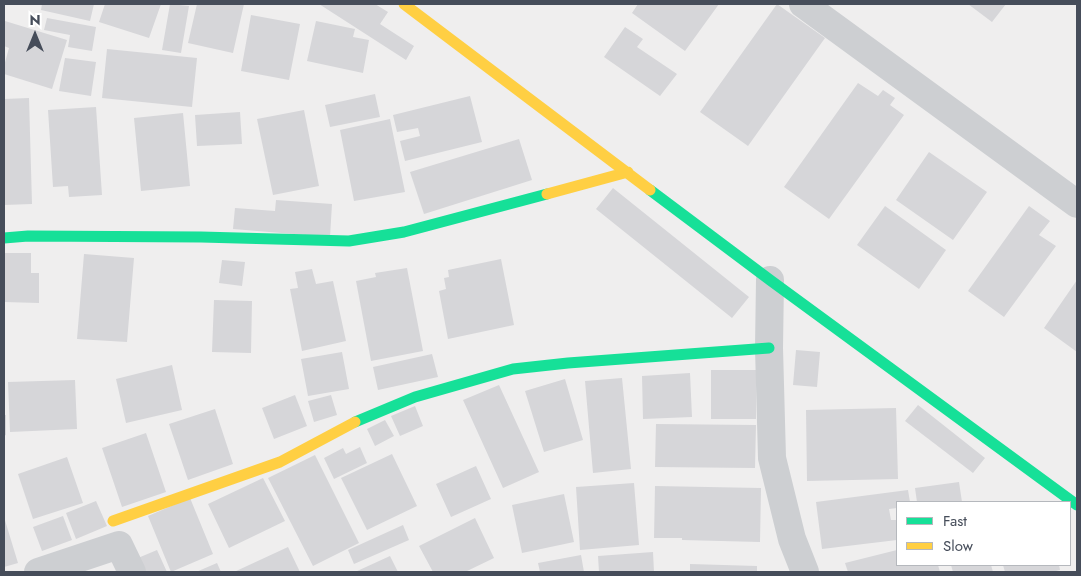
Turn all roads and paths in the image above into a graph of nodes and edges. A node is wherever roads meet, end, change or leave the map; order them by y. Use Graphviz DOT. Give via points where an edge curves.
graph roads {
  1 [pos="404,4"];
  2 [pos="803,4"];
  3 [pos="628,172"];
  4 [pos="1077,204"];
  5 [pos="4,238"];
  6 [pos="770,280"];
  7 [pos="769,348"];
  8 [pos="1077,505"];
  9 [pos="113,521"];
  10 [pos="38,572"];
  11 [pos="132,572"];
  12 [pos="805,572"];
  1 -- 3 [label="street"];
  2 -- 4 [label="street"];
  3 -- 5 [label="street" via="404,232 349,241 201,237"];
  3 -- 6 [label="street"];
  6 -- 7 [label="street"];
  6 -- 8 [label="street"];
  7 -- 9 [label="street" via="513,369 415,397 354,422 280,462"];
  7 -- 12 [label="street" via="772,458 792,539"];
  10 -- 11 [label="street" via="119,545"];
}
